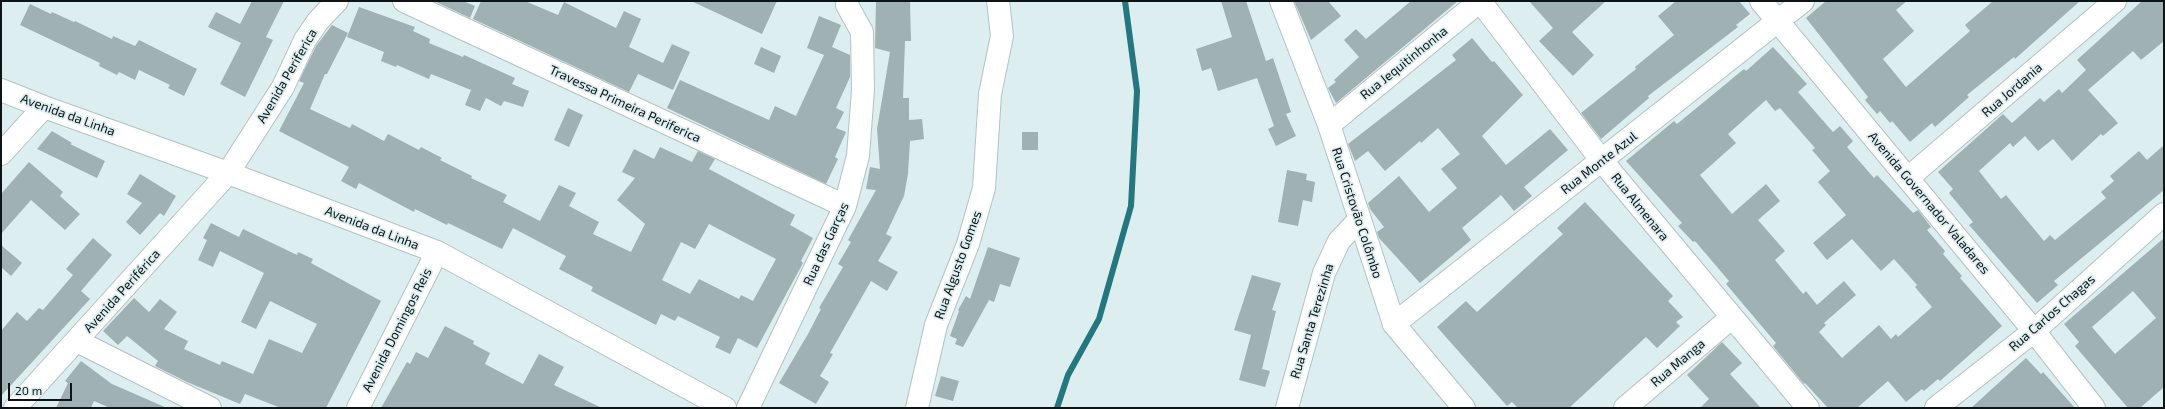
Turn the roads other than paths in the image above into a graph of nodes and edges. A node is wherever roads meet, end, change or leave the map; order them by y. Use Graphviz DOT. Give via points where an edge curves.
graph roads {
  1 [pos="336,1"];
  2 [pos="404,1"];
  3 [pos="998,1"];
  4 [pos="1281,1"];
  5 [pos="1480,1"];
  6 [pos="1761,1"];
  7 [pos="1803,1"];
  8 [pos="2115,1"];
  9 [pos="845,2"];
  10 [pos="1779,21"];
  11 [pos="1,90"];
  12 [pos="44,107"];
  13 [pos="1329,125"];
  14 [pos="1,154"];
  15 [pos="1602,161"];
  16 [pos="228,173"];
  17 [pos="1908,178"];
  18 [pos="845,206"];
  19 [pos="2164,214"];
  20 [pos="1359,220"];
  21 [pos="437,252"];
  22 [pos="1731,318"];
  23 [pos="1394,324"];
  24 [pos="2034,330"];
  25 [pos="77,341"];
  26 [pos="15,408"];
  27 [pos="210,408"];
  28 [pos="358,408"];
  29 [pos="724,408"];
  30 [pos="748,408"];
  31 [pos="917,408"];
  32 [pos="1287,408"];
  33 [pos="1464,408"];
  34 [pos="1625,408"];
  35 [pos="1808,408"];
  36 [pos="1936,408"];
  37 [pos="2094,408"];
  1 -- 16 [label="street, Avenida Periferica" via="305,40 283,87"];
  2 -- 18 [label="street, Travessa Primeira Periferica"];
  3 -- 31 [label="street, Rua Algusto Gomes" via="1002,36 990,94 984,188 968,244 936,325"];
  4 -- 13 [label="street, Rua Cristovão Colômbo"];
  5 -- 13 [label="street, Rua Jequitinhonha"];
  5 -- 15 [label="street, Rua Almenara"];
  6 -- 10 [label="street, Avenida Governador Valadares"];
  7 -- 10 [label="street, Rua Monte Azul"];
  8 -- 17 [label="street, Rua Jordania"];
  9 -- 18 [label="street, Rua das Garças" via="862,32 864,90 858,156"];
  10 -- 15 [label="street, Rua Monte Azul"];
  10 -- 17 [label="street, Avenida Governador Valadares"];
  11 -- 12 [label="street, Avenida da Linha"];
  12 -- 14 [label="street"];
  12 -- 16 [label="street, Avenida da Linha"];
  13 -- 20 [label="street, Rua Cristovão Colômbo"];
  15 -- 22 [label="street, Rua Almenara"];
  15 -- 23 [label="street, Rua Monte Azul"];
  16 -- 21 [label="street, Avenida da Linha"];
  16 -- 25 [label="street, Avenida Periférica"];
  17 -- 24 [label="street, Avenida Governador Valadares"];
  18 -- 30 [label="street, Rua das Garças"];
  19 -- 24 [label="street, Rua Carlos Chagas"];
  20 -- 23 [label="street, Rua Cristovão Colômbo"];
  20 -- 32 [label="street, Rua Santa Terezinha" via="1339,241 1324,273"];
  21 -- 28 [label="street, Avenida Domingos Reis"];
  21 -- 29 [label="street, Avenida da Linha"];
  22 -- 34 [label="street, Rua Manga"];
  22 -- 35 [label="street, Rua Almenara"];
  23 -- 33 [label="street, Rua Cristovão Colômbo"];
  24 -- 36 [label="street, Rua Carlos Chagas"];
  24 -- 37 [label="street, Avenida Governador Valadares"];
  25 -- 26 [label="street, Avenida Periférica"];
  25 -- 27 [label="street"];
}
